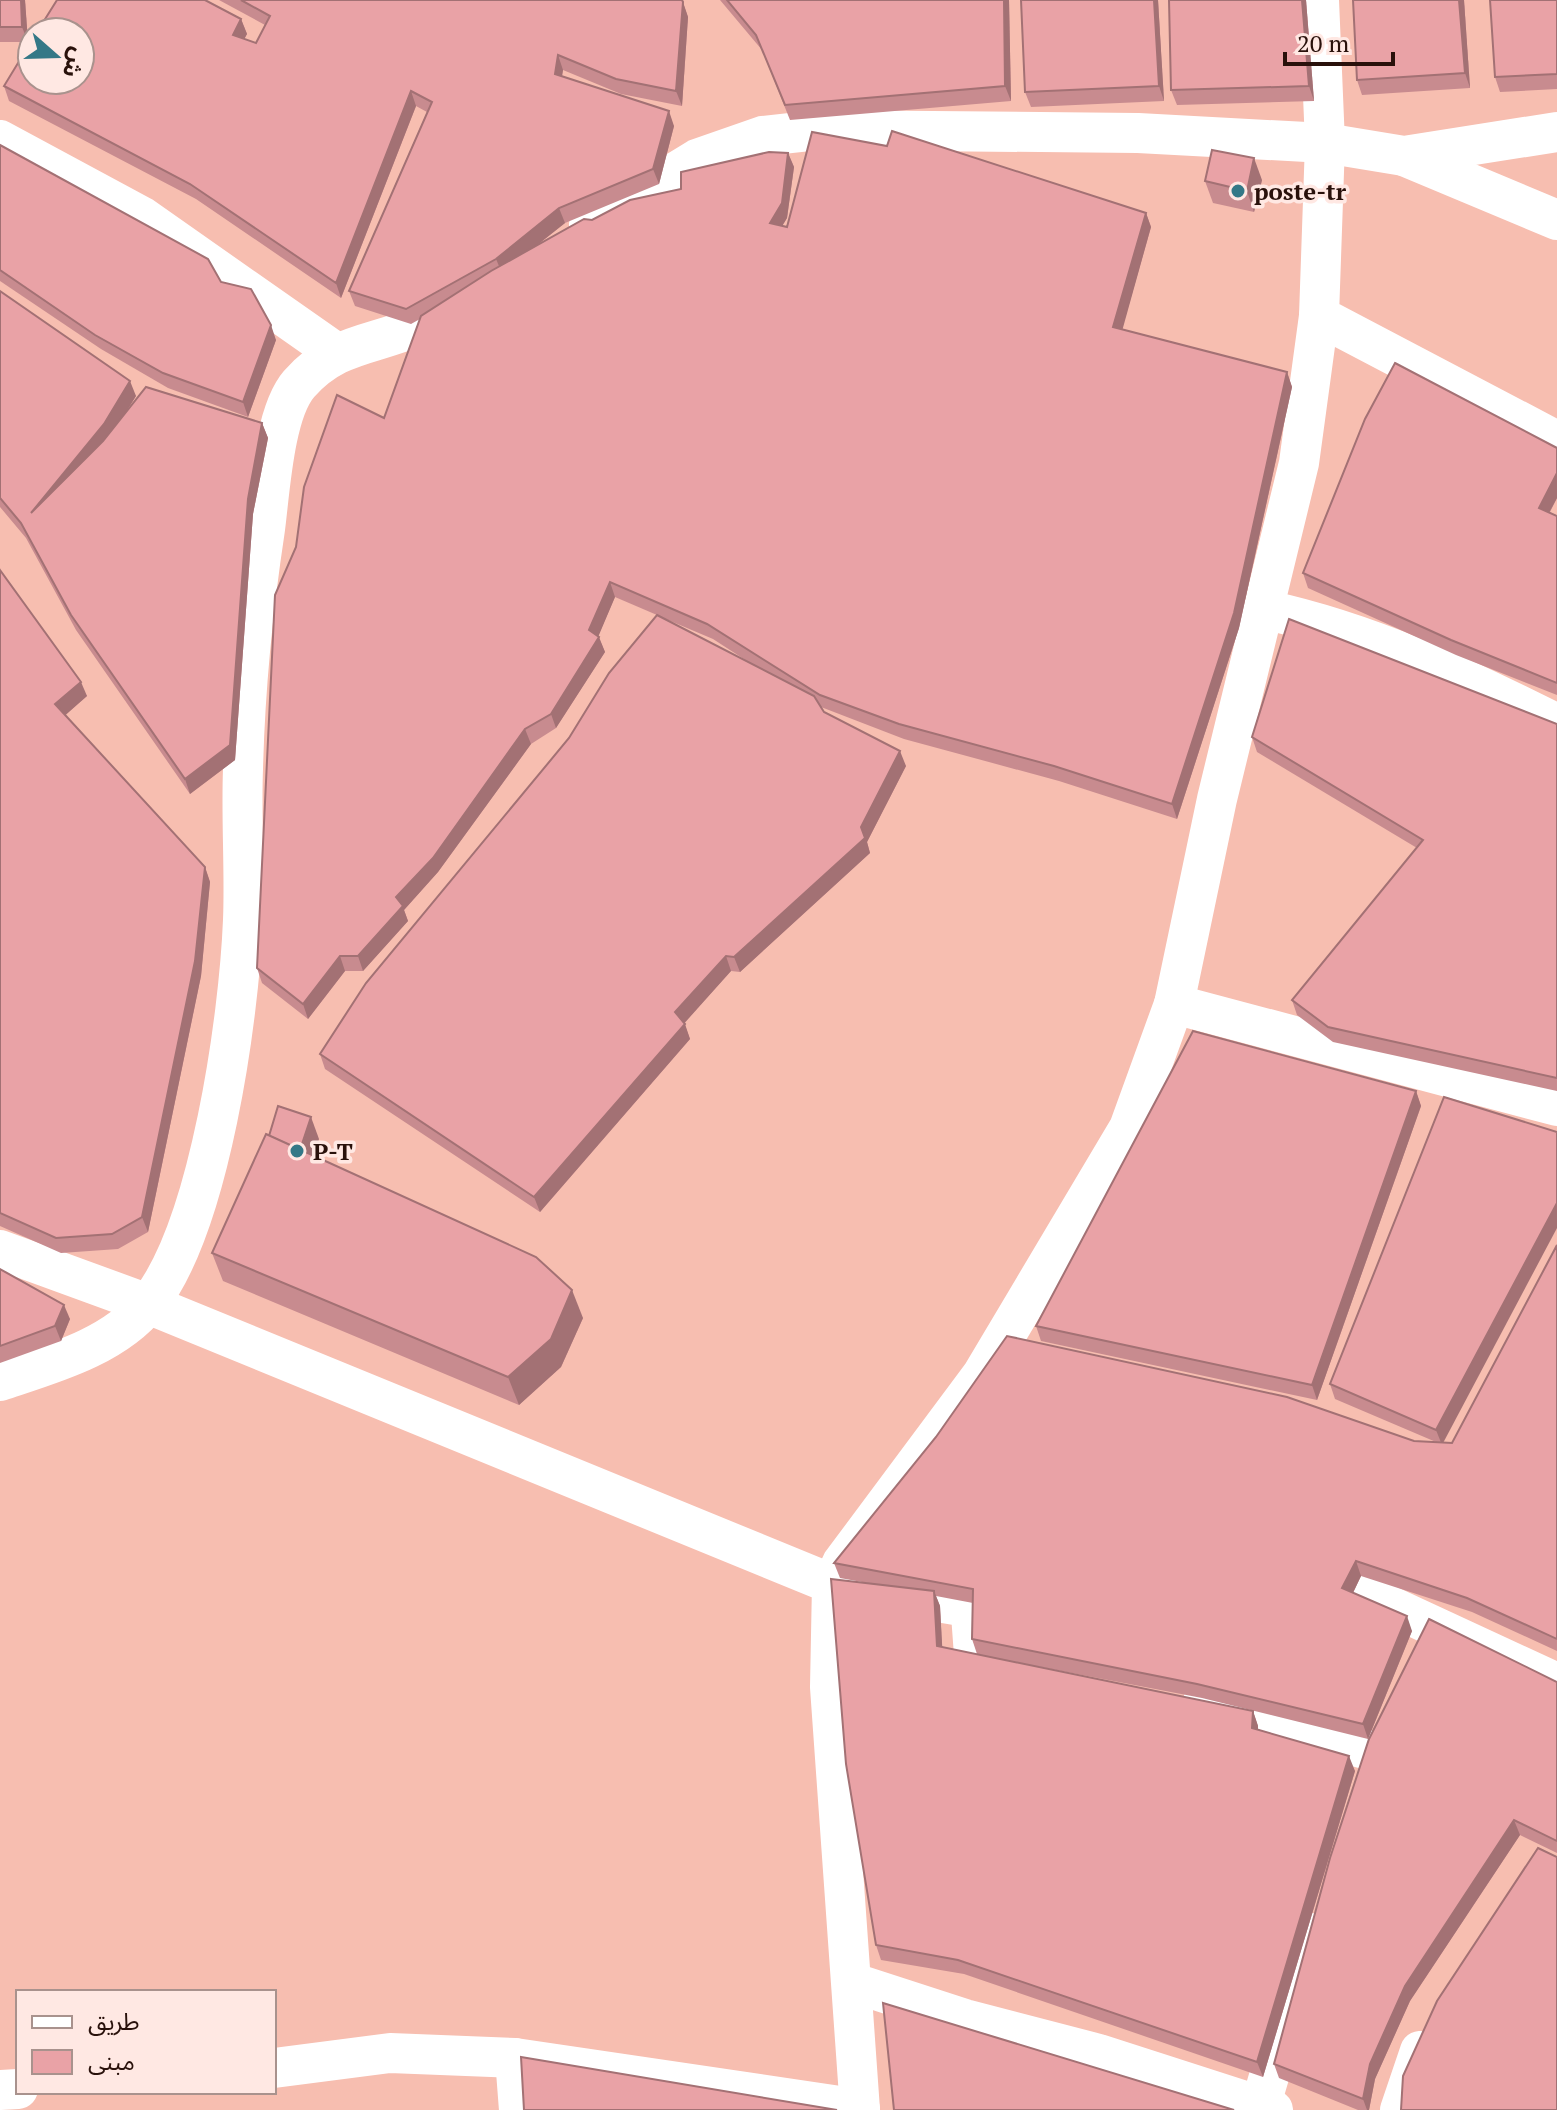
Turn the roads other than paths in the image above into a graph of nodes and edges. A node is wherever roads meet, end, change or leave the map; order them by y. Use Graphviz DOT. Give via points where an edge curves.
graph roads {
  1 [pos="1319,0"];
  2 [pos="1557,132"];
  3 [pos="0,140"];
  4 [pos="1325,143"];
  5 [pos="1404,156"];
  6 [pos="1557,220"];
  7 [pos="552,246"];
  8 [pos="492,282"];
  9 [pos="1319,316"];
  10 [pos="335,352"];
  11 [pos="1557,441"];
  12 [pos="1266,610"];
  13 [pos="1557,724"];
  14 [pos="1174,1004"];
  15 [pos="1557,1106"];
  16 [pos="0,1250"];
  17 [pos="148,1304"];
  18 [pos="0,1381"];
  19 [pos="832,1584"];
  20 [pos="1360,1592"];
  21 [pos="1056,1674"];
  22 [pos="1557,1683"];
  23 [pos="1169,1697"];
  24 [pos="1373,1752"];
  25 [pos="1322,1896"];
  26 [pos="854,1983"];
  27 [pos="1439,2013"];
  28 [pos="515,2058"];
  29 [pos="276,2068"];
  30 [pos="1267,2107"];
  31 [pos="519,2110"];
  32 [pos="860,2110"];
  33 [pos="1400,2110"];
  1 -- 4 [label="street"];
  2 -- 5 [label="street"];
  3 -- 10 [label="street" via="141,216"];
  4 -- 5 [label="street"];
  4 -- 7 [label="street" via="958,129 818,130 763,136 697,159"];
  4 -- 9 [label="street"];
  5 -- 6 [label="street"];
  8 -- 10 [label="street" via="419,325"];
  9 -- 11 [label="street"];
  9 -- 12 [label="street" via="1299,463"];
  10 -- 17 [label="street" via="297,386 283,418 274,462 253,610 243,768 243,921 231,1039 195,1206"];
  12 -- 13 [label="street" via="1329,625 1454,672"];
  12 -- 14 [label="street" via="1217,799"];
  14 -- 15 [label="street"];
  14 -- 19 [label="street" via="1129,1128 1096,1184 982,1375 842,1563"];
  16 -- 17 [label="street"];
  17 -- 18 [label="street" via="114,1333 73,1355"];
  17 -- 19 [label="street"];
  19 -- 21 [label="street" via="961,1606 971,1614 977,1657"];
  19 -- 26 [label="street" via="829,1656 836,1790"];
  20 -- 22 [label="street" via="1425,1639"];
  23 -- 24 [label="street"];
  25 -- 30 [label="street"];
  26 -- 30 [label="street"];
  26 -- 32 [label="street"];
  27 -- 33 [label="street"];
  28 -- 29 [label="street" via="390,2053"];
  28 -- 31 [label="street"];
  28 -- 32 [label="street"];
}
